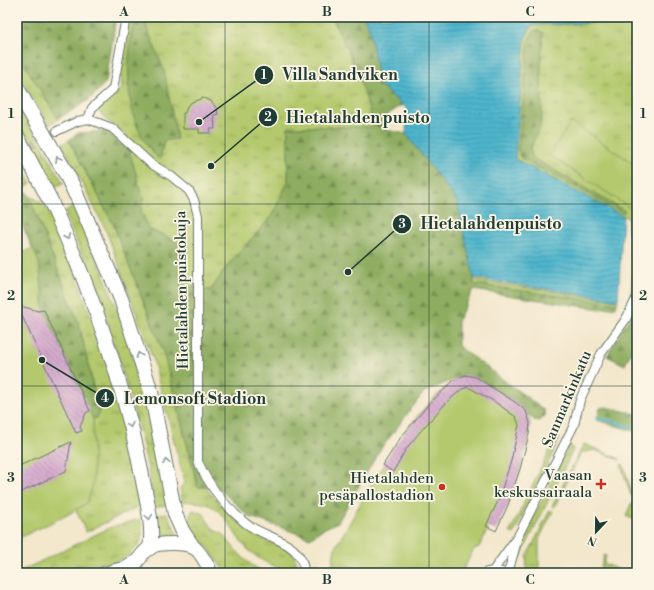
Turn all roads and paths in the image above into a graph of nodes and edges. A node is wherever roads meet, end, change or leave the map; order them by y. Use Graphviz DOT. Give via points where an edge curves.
graph roads {
  1 [pos="126,17"];
  2 [pos="17,89"];
  3 [pos="88,119"];
  4 [pos="57,131"];
  5 [pos="17,137"];
  6 [pos="76,194"];
  7 [pos="51,202"];
  8 [pos="637,297"];
  9 [pos="518,536"];
  10 [pos="147,546"];
  11 [pos="193,547"];
  12 [pos="210,571"];
  13 [pos="104,573"];
  14 [pos="131,573"];
  15 [pos="304,573"];
  16 [pos="494,573"];
  17 [pos="508,573"];
  1 -- 3 [label="street" via="113,89 92,108"];
  6 -- 2 [label="highway, one-way"];
  3 -- 4 [label="street"];
  3 -- 15 [label="street, Hietalahden puistokuja" via="112,128 150,163 182,183 194,200 198,216 198,462 216,494 231,511 246,524 291,546 304,566"];
  5 -- 7 [label="highway"];
  11 -- 6 [label="highway, one-way" via="178,523 151,392 121,299"];
  7 -- 10 [label="highway, one-way" via="102,323 127,409 146,500"];
  8 -- 9 [label="street, Sanmarkinkatu" via="626,319 601,354 580,400 574,425"];
  9 -- 16 [label="street, Sanmarkinkatu"];
  9 -- 17 [label="street, Sanmarkinkatu"];
  10 -- 11 [label="main road" via="177,544"];
  10 -- 13 [label="main road" via="123,568"];
  10 -- 14 [label="main road"];
  11 -- 12 [label="main road"];
}
